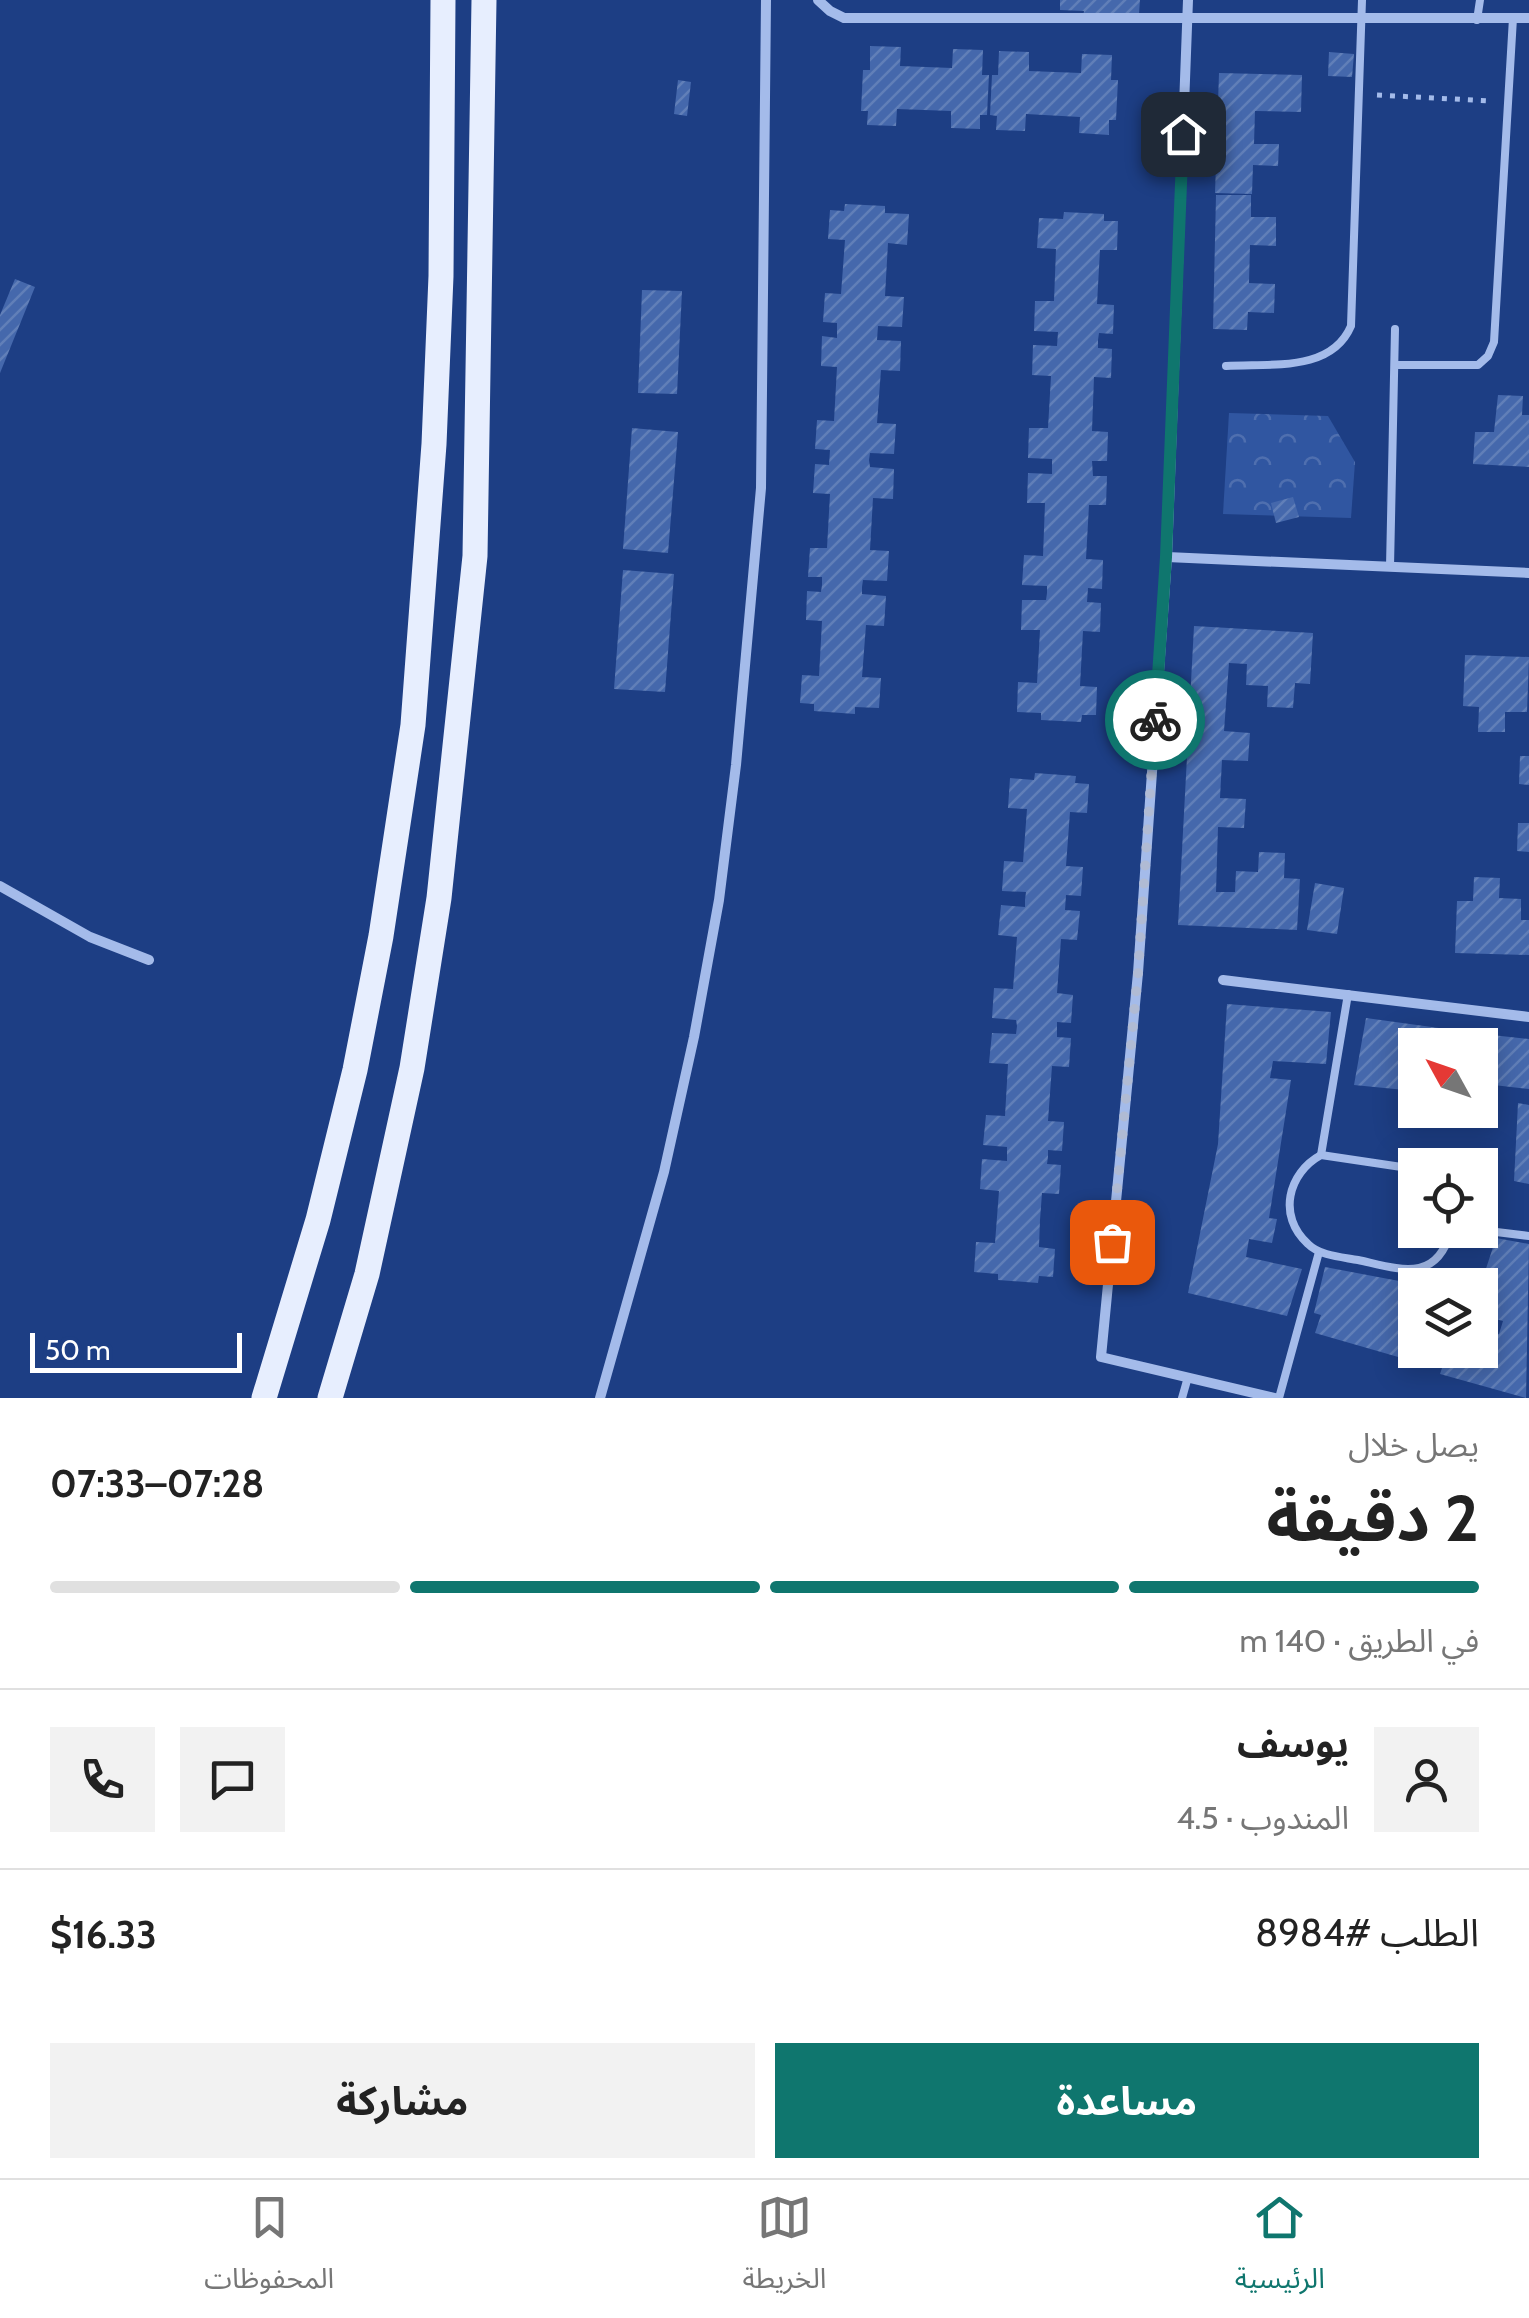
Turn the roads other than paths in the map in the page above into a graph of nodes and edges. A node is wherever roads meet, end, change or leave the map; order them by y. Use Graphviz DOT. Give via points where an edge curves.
graph roads {
  1 [pos="443,0"];
  2 [pos="484,0"];
  3 [pos="766,0"];
  4 [pos="818,0"];
  5 [pos="1188,0"];
  6 [pos="1362,0"];
  7 [pos="1480,0"];
  8 [pos="1361,18"];
  9 [pos="1513,18"];
  10 [pos="1529,18"];
  11 [pos="1187,20"];
  12 [pos="1477,20"];
  13 [pos="1395,329"];
  14 [pos="1394,364"];
  15 [pos="1226,366"];
  16 [pos="1166,557"];
  17 [pos="1390,566"];
  18 [pos="1529,572"];
  19 [pos="0,886"];
  20 [pos="149,960"];
  21 [pos="1223,980"];
  22 [pos="1348,994"];
  23 [pos="1529,1017"];
  24 [pos="1321,1154"];
  25 [pos="1398,1165"];
  26 [pos="1498,1232"];
  27 [pos="1529,1236"];
  28 [pos="1443,1248"];
  29 [pos="1319,1252"];
  30 [pos="1188,1377"];
  31 [pos="264,1398"];
  32 [pos="330,1398"];
  33 [pos="600,1398"];
  34 [pos="1182,1398"];
  35 [pos="1277,1398"];
  1 -- 31 [label="main road" via="441,276 413,725 356,1070"];
  2 -- 32 [label="main road" via="475,556 439,898 408,1087 367,1274"];
  3 -- 33 [label="street" via="761,488 734,784 694,1037"];
  4 -- 11 [label="street" via="844,18"];
  5 -- 11 [label="street"];
  6 -- 8 [label="lane"];
  7 -- 12 [label="lane"];
  8 -- 11 [label="street"];
  8 -- 12 [label="street"];
  8 -- 15 [label="lane" via="1351,326 1334,350 1316,359"];
  9 -- 10 [label="street"];
  9 -- 12 [label="street"];
  9 -- 14 [label="lane" via="1494,342 1478,365"];
  11 -- 16 [label="street"];
  13 -- 14 [label="lane"];
  14 -- 17 [label="lane"];
  16 -- 17 [label="street"];
  16 -- 30 [label="street" via="1138,973 1101,1357"];
  17 -- 18 [label="street"];
  19 -- 20 [label="street"];
  21 -- 22 [label="street"];
  22 -- 23 [label="street"];
  22 -- 24 [label="lane"];
  24 -- 25 [label="lane"];
  24 -- 29 [label="lane" via="1307,1162 1289,1192 1298,1234"];
  26 -- 27 [label="lane"];
  28 -- 29 [label="lane" via="1412,1271"];
  29 -- 35 [label="lane"];
  30 -- 34 [label="lane"];
  30 -- 35 [label="street"];
}
